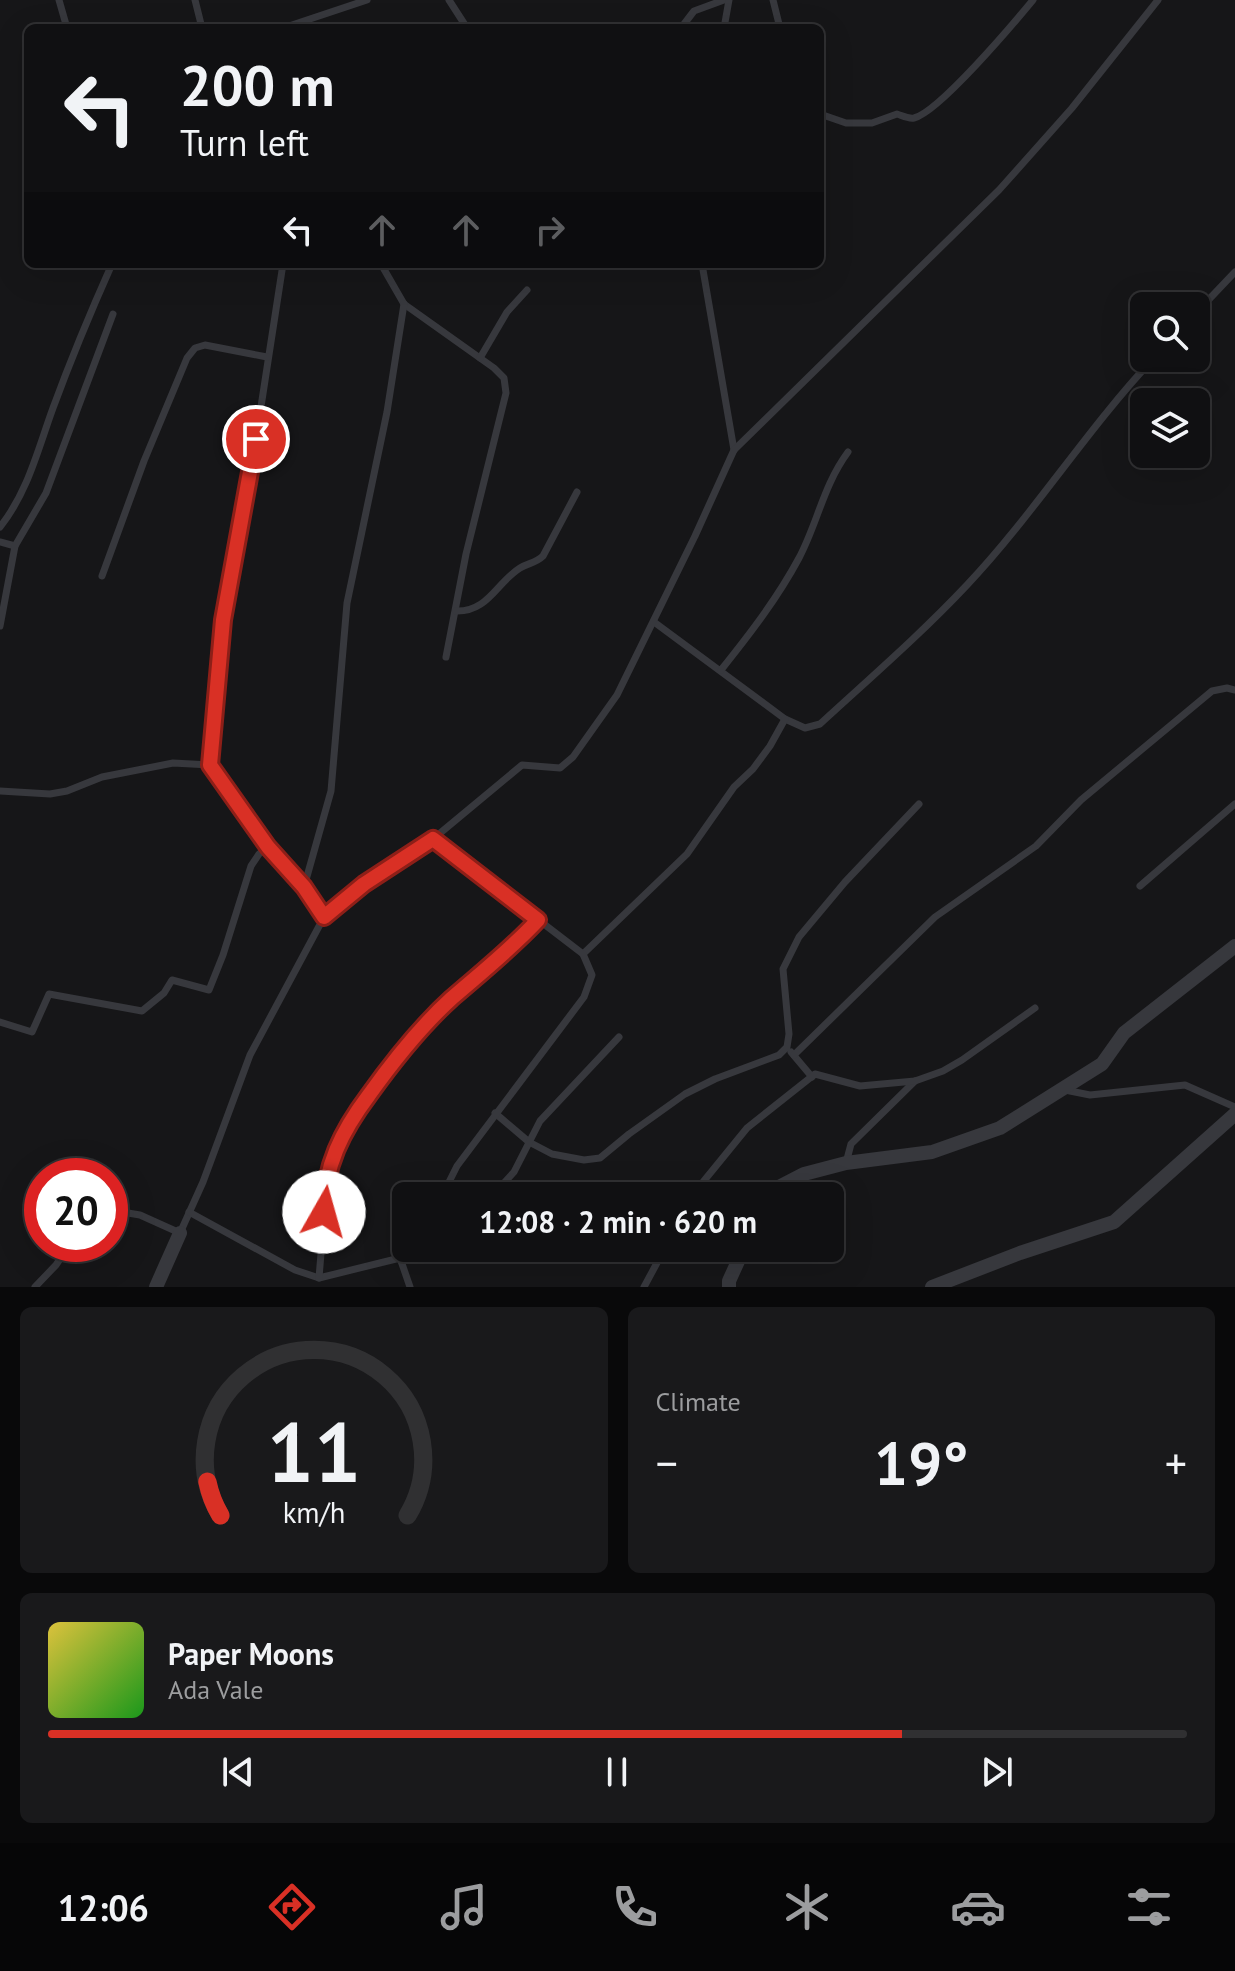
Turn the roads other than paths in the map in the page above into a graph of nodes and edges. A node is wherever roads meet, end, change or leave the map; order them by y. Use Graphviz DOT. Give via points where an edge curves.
graph roads {
  1 [pos="59,0"];
  2 [pos="195,0"];
  3 [pos="367,0"];
  4 [pos="449,0"];
  5 [pos="727,0"];
  6 [pos="773,0"];
  7 [pos="1033,0"];
  8 [pos="1158,0"];
  9 [pos="66,24"];
  10 [pos="201,24"];
  11 [pos="295,24"];
  12 [pos="464,24"];
  13 [pos="684,24"];
  14 [pos="724,24"];
  15 [pos="779,24"];
  16 [pos="824,115"];
  17 [pos="110,268"];
  18 [pos="282,268"];
  19 [pos="383,268"];
  20 [pos="703,268"];
  21 [pos="1235,272"];
  22 [pos="527,290"];
  23 [pos="1210,298"];
  24 [pos="404,304"];
  25 [pos="113,314"];
  26 [pos="267,357"];
  27 [pos="480,358"];
  28 [pos="1141,372"];
  29 [pos="734,450"];
  30 [pos="848,452"];
  31 [pos="577,492"];
  32 [pos="0,527"];
  33 [pos="0,542"];
  34 [pos="15,546"];
  35 [pos="102,576"];
  36 [pos="456,611"];
  37 [pos="654,622"];
  38 [pos="0,626"];
  39 [pos="446,657"];
  40 [pos="721,670"];
  41 [pos="1235,690"];
  42 [pos="785,719"];
  43 [pos="210,765"];
  44 [pos="0,791"];
  45 [pos="919,804"];
  46 [pos="1235,804"];
  47 [pos="433,839"];
  48 [pos="268,847"];
  49 [pos="1140,886"];
  50 [pos="304,887"];
  51 [pos="324,917"];
  52 [pos="538,920"];
  53 [pos="1235,946"];
  54 [pos="583,954"];
  55 [pos="1035,1008"];
  56 [pos="0,1022"];
  57 [pos="619,1037"];
  58 [pos="787,1047"];
  59 [pos="794,1055"];
  60 [pos="812,1077"];
  61 [pos="915,1081"];
  62 [pos="1063,1089"];
  63 [pos="1235,1107"];
  64 [pos="495,1113"];
  65 [pos="1235,1114"];
  66 [pos="529,1142"];
  67 [pos="846,1163"];
  68 [pos="449,1182"];
  69 [pos="505,1182"];
  70 [pos="703,1182"];
  71 [pos="789,1182"];
  72 [pos="189,1212"];
  73 [pos="128,1213"];
  74 [pos="180,1233"];
  75 [pos="392,1260"];
  76 [pos="58,1262"];
  77 [pos="401,1262"];
  78 [pos="657,1262"];
  79 [pos="738,1262"];
  80 [pos="319,1278"];
  81 [pos="35,1287"];
  82 [pos="156,1287"];
  83 [pos="410,1287"];
  84 [pos="644,1287"];
  85 [pos="729,1287"];
  86 [pos="932,1287"];
  1 -- 9 [label="lane"];
  2 -- 10 [label="lane"];
  3 -- 11 [label="lane"];
  4 -- 12 [label="lane"];
  5 -- 13 [label="lane" via="694,11"];
  5 -- 14 [label="lane"];
  6 -- 15 [label="lane"];
  7 -- 16 [label="lane" via="961,81 919,116 897,114 872,123 846,123"];
  8 -- 29 [label="lane" via="999,190"];
  17 -- 32 [label="lane" via="28,477"];
  18 -- 26 [label="lane"];
  19 -- 24 [label="lane"];
  20 -- 29 [label="lane"];
  21 -- 23 [label="lane"];
  22 -- 27 [label="lane"];
  24 -- 27 [label="lane"];
  24 -- 50 [label="lane" via="347,603 331,791"];
  25 -- 34 [label="lane" via="46,493"];
  26 -- 35 [label="lane" via="205,345 187,358"];
  26 -- 43 [label="lane" via="223,620"];
  27 -- 36 [label="lane" via="504,378 506,393"];
  28 -- 42 [label="lane" via="967,585 820,724 805,728"];
  29 -- 37 [label="lane"];
  30 -- 40 [label="lane" via="822,497 799,559"];
  31 -- 36 [label="lane" via="537,562 519,569 481,605"];
  33 -- 34 [label="lane"];
  34 -- 38 [label="lane"];
  36 -- 39 [label="lane"];
  37 -- 40 [label="lane"];
  37 -- 47 [label="lane" via="617,695 573,757 554,769 522,765"];
  40 -- 42 [label="lane"];
  41 -- 59 [label="lane" via="1212,691 1081,800 1036,846 935,917"];
  42 -- 54 [label="lane" via="687,854"];
  43 -- 44 [label="lane" via="154,766 50,794"];
  43 -- 48 [label="lane"];
  45 -- 58 [label="lane" via="799,937 783,969"];
  46 -- 49 [label="lane"];
  47 -- 51 [label="lane"];
  47 -- 52 [label="lane"];
  48 -- 50 [label="lane"];
  48 -- 56 [label="lane" via="251,866 209,990 172,980 142,1011 49,994 32,1032"];
  50 -- 51 [label="lane"];
  51 -- 72 [label="lane" via="250,1055"];
  52 -- 54 [label="lane"];
  52 -- 80 [label="lane" via="415,1036 345,1127 327,1180"];
  53 -- 62 [label="street" via="1124,1033 1102,1064"];
  54 -- 64 [label="lane" via="592,975 584,997"];
  55 -- 61 [label="lane" via="962,1060"];
  57 -- 66 [label="lane" via="540,1121"];
  58 -- 59 [label="lane"];
  58 -- 66 [label="lane" via="685,1094 600,1158 552,1154"];
  59 -- 60 [label="lane"];
  60 -- 61 [label="lane" via="860,1086"];
  60 -- 70 [label="lane" via="747,1128"];
  61 -- 67 [label="lane" via="851,1144"];
  62 -- 63 [label="lane" via="1090,1095 1185,1085"];
  62 -- 67 [label="street" via="976,1137 932,1152"];
  64 -- 66 [label="lane"];
  64 -- 68 [label="lane"];
  65 -- 86 [label="street" via="1114,1222"];
  66 -- 69 [label="lane"];
  67 -- 71 [label="street"];
  72 -- 74 [label="lane"];
  72 -- 80 [label="lane"];
  73 -- 74 [label="lane"];
  74 -- 82 [label="street"];
  75 -- 80 [label="lane"];
  76 -- 81 [label="lane"];
  77 -- 83 [label="lane"];
  78 -- 84 [label="lane"];
  79 -- 85 [label="street"];
}
